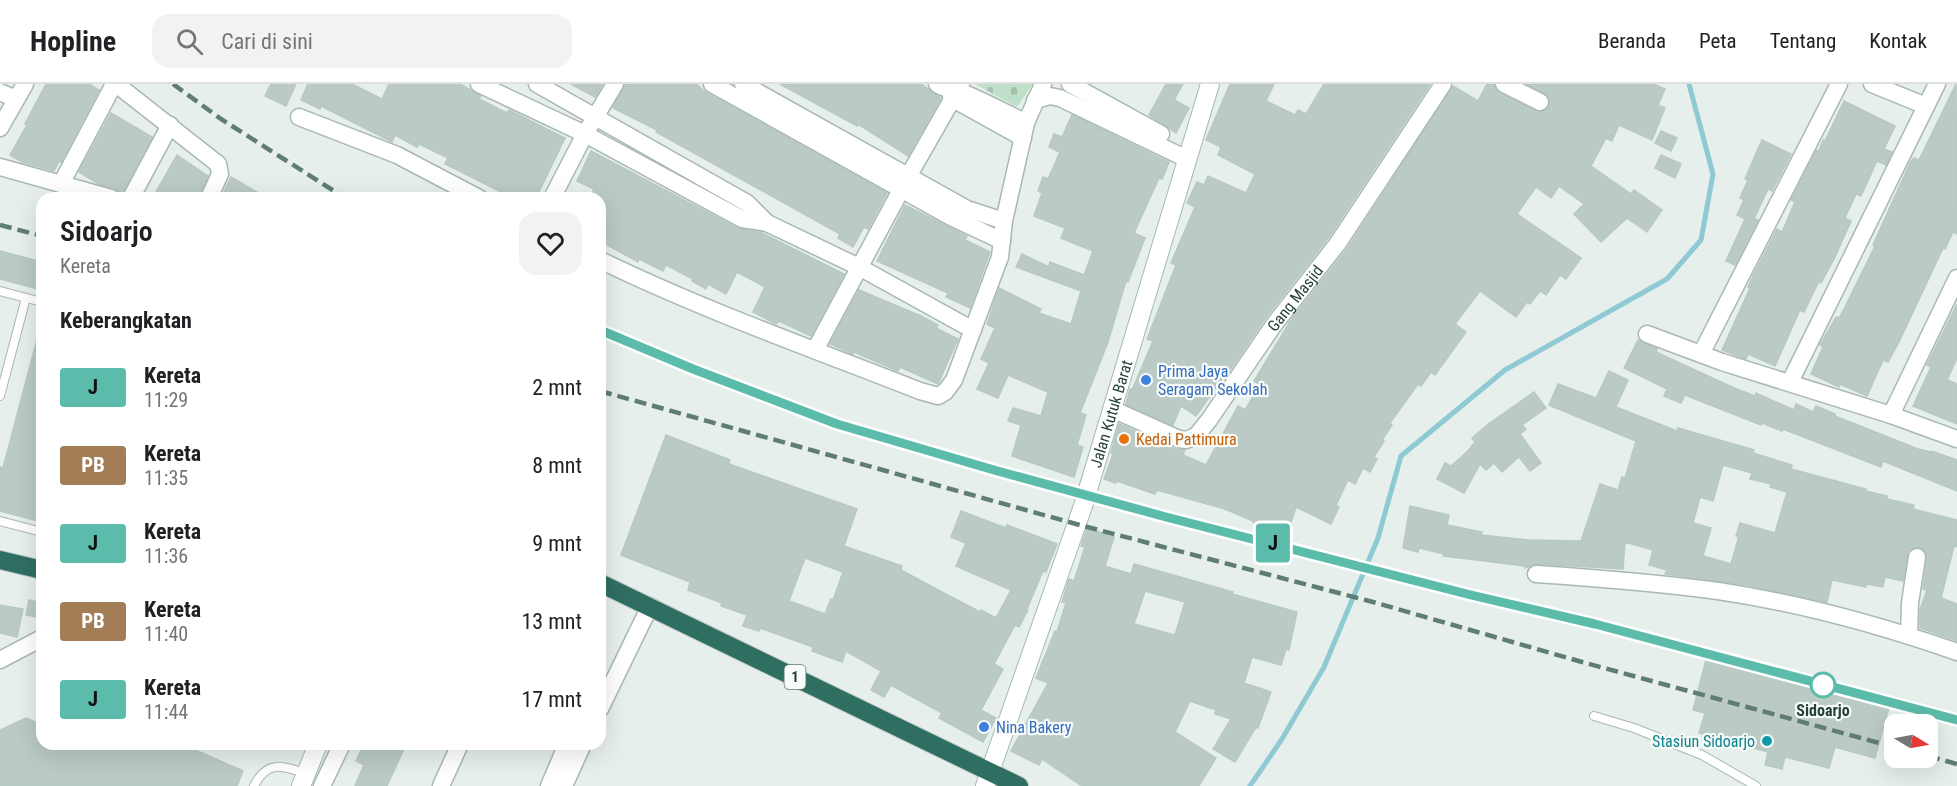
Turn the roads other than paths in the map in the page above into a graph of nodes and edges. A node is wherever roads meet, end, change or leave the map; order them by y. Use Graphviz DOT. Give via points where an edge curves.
graph roads {
  1 [pos="25,84"];
  2 [pos="115,84"];
  3 [pos="479,84"];
  4 [pos="537,84"];
  5 [pos="615,84"];
  6 [pos="712,84"];
  7 [pos="743,84"];
  8 [pos="1043,84"];
  9 [pos="1070,84"];
  10 [pos="1210,84"];
  11 [pos="1443,84"];
  12 [pos="1504,84"];
  13 [pos="1839,84"];
  14 [pos="1872,84"];
  15 [pos="1937,84"];
  16 [pos="951,89"];
  17 [pos="0,92"];
  18 [pos="16,99"];
  19 [pos="1035,100"];
  20 [pos="1540,102"];
  21 [pos="1926,106"];
  22 [pos="769,107"];
  23 [pos="596,116"];
  24 [pos="299,117"];
  25 [pos="170,125"];
  26 [pos="0,128"];
  27 [pos="1024,130"];
  28 [pos="585,134"];
  29 [pos="1188,153"];
  30 [pos="0,167"];
  31 [pos="905,182"];
  32 [pos="61,184"];
  33 [pos="90,192"];
  34 [pos="134,192"];
  35 [pos="212,192"];
  36 [pos="467,192"];
  37 [pos="555,192"];
  38 [pos="1004,221"];
  39 [pos="767,223"];
  40 [pos="1002,241"];
  41 [pos="606,263"];
  42 [pos="859,267"];
  43 [pos="1957,278"];
  44 [pos="0,291"];
  45 [pos="26,298"];
  46 [pos="36,300"];
  47 [pos="973,330"];
  48 [pos="1647,334"];
  49 [pos="815,350"];
  50 [pos="1701,354"];
  51 [pos="1790,382"];
  52 [pos="0,396"];
  53 [pos="1112,409"];
  54 [pos="1891,415"];
  55 [pos="1957,439"];
  56 [pos="0,521"];
  57 [pos="36,530"];
  58 [pos="1917,557"];
  59 [pos="0,560"];
  60 [pos="36,569"];
  61 [pos="1536,574"];
  62 [pos="606,586"];
  63 [pos="650,606"];
  64 [pos="1908,636"];
  65 [pos="36,641"];
  66 [pos="1957,652"];
  67 [pos="0,660"];
  68 [pos="606,697"];
  69 [pos="1594,716"];
  70 [pos="316,750"];
  71 [pos="339,750"];
  72 [pos="457,750"];
  73 [pos="572,750"];
  74 [pos="574,750"];
  75 [pos="987,779"];
  76 [pos="303,780"];
  77 [pos="254,786"];
  78 [pos="322,786"];
  79 [pos="441,786"];
  80 [pos="549,786"];
  81 [pos="564,786"];
  82 [pos="1019,786"];
  83 [pos="1756,786"];
  1 -- 18 [label="street"];
  2 -- 25 [label="street"];
  2 -- 32 [label="street"];
  3 -- 28 [label="street"];
  4 -- 23 [label="street"];
  5 -- 23 [label="street"];
  6 -- 22 [label="street"];
  7 -- 22 [label="street"];
  8 -- 19 [label="street"];
  9 -- 29 [label="street"];
  10 -- 29 [label="street, Jalan Kutuk Barat"];
  11 -- 53 [label="street, Gang Masjid" via="1338,243 1273,326 1196,436 1179,439"];
  12 -- 20 [label="street"];
  13 -- 50 [label="street"];
  14 -- 21 [label="street"];
  15 -- 21 [label="street"];
  16 -- 27 [label="street" via="991,104"];
  16 -- 31 [label="street"];
  17 -- 18 [label="street"];
  18 -- 26 [label="street"];
  19 -- 27 [label="street"];
  19 -- 29 [label="street" via="1060,98"];
  21 -- 51 [label="street"];
  22 -- 31 [label="street"];
  23 -- 28 [label="street"];
  23 -- 39 [label="street" via="747,203"];
  24 -- 36 [label="street" via="397,155"];
  25 -- 34 [label="street"];
  25 -- 35 [label="street" via="218,164 220,174"];
  27 -- 38 [label="street"];
  28 -- 37 [label="street"];
  28 -- 39 [label="street" via="742,219"];
  29 -- 53 [label="street, Jalan Kutuk Barat"];
  30 -- 32 [label="street"];
  31 -- 38 [label="street"];
  31 -- 40 [label="street" via="951,217"];
  31 -- 42 [label="street"];
  32 -- 33 [label="street"];
  38 -- 40 [label="street"];
  39 -- 42 [label="street"];
  40 -- 47 [label="street" via="994,277"];
  41 -- 49 [label="street"];
  42 -- 47 [label="street"];
  42 -- 49 [label="street"];
  43 -- 54 [label="street"];
  44 -- 45 [label="lane"];
  45 -- 46 [label="lane"];
  45 -- 52 [label="lane"];
  47 -- 49 [label="street" via="954,380 938,396"];
  48 -- 50 [label="street"];
  50 -- 51 [label="street"];
  51 -- 54 [label="street"];
  53 -- 75 [label="street, Jalan Kutuk Barat" via="1083,506"];
  54 -- 55 [label="street"];
  56 -- 57 [label="lane"];
  58 -- 64 [label="street"];
  59 -- 60 [label="highway"];
  61 -- 64 [label="street" via="1720,591 1810,609"];
  62 -- 63 [label="highway, 1"];
  63 -- 68 [label="street"];
  63 -- 75 [label="highway, 1"];
  64 -- 66 [label="street"];
  65 -- 67 [label="street"];
  69 -- 83 [label="lane" via="1702,755"];
  70 -- 76 [label="street"];
  71 -- 78 [label="street"];
  72 -- 79 [label="street"];
  73 -- 80 [label="street"];
  74 -- 81 [label="street"];
  75 -- 82 [label="highway, 1"];
  76 -- 77 [label="lane" via="287,767 275,767 260,774"];
}
